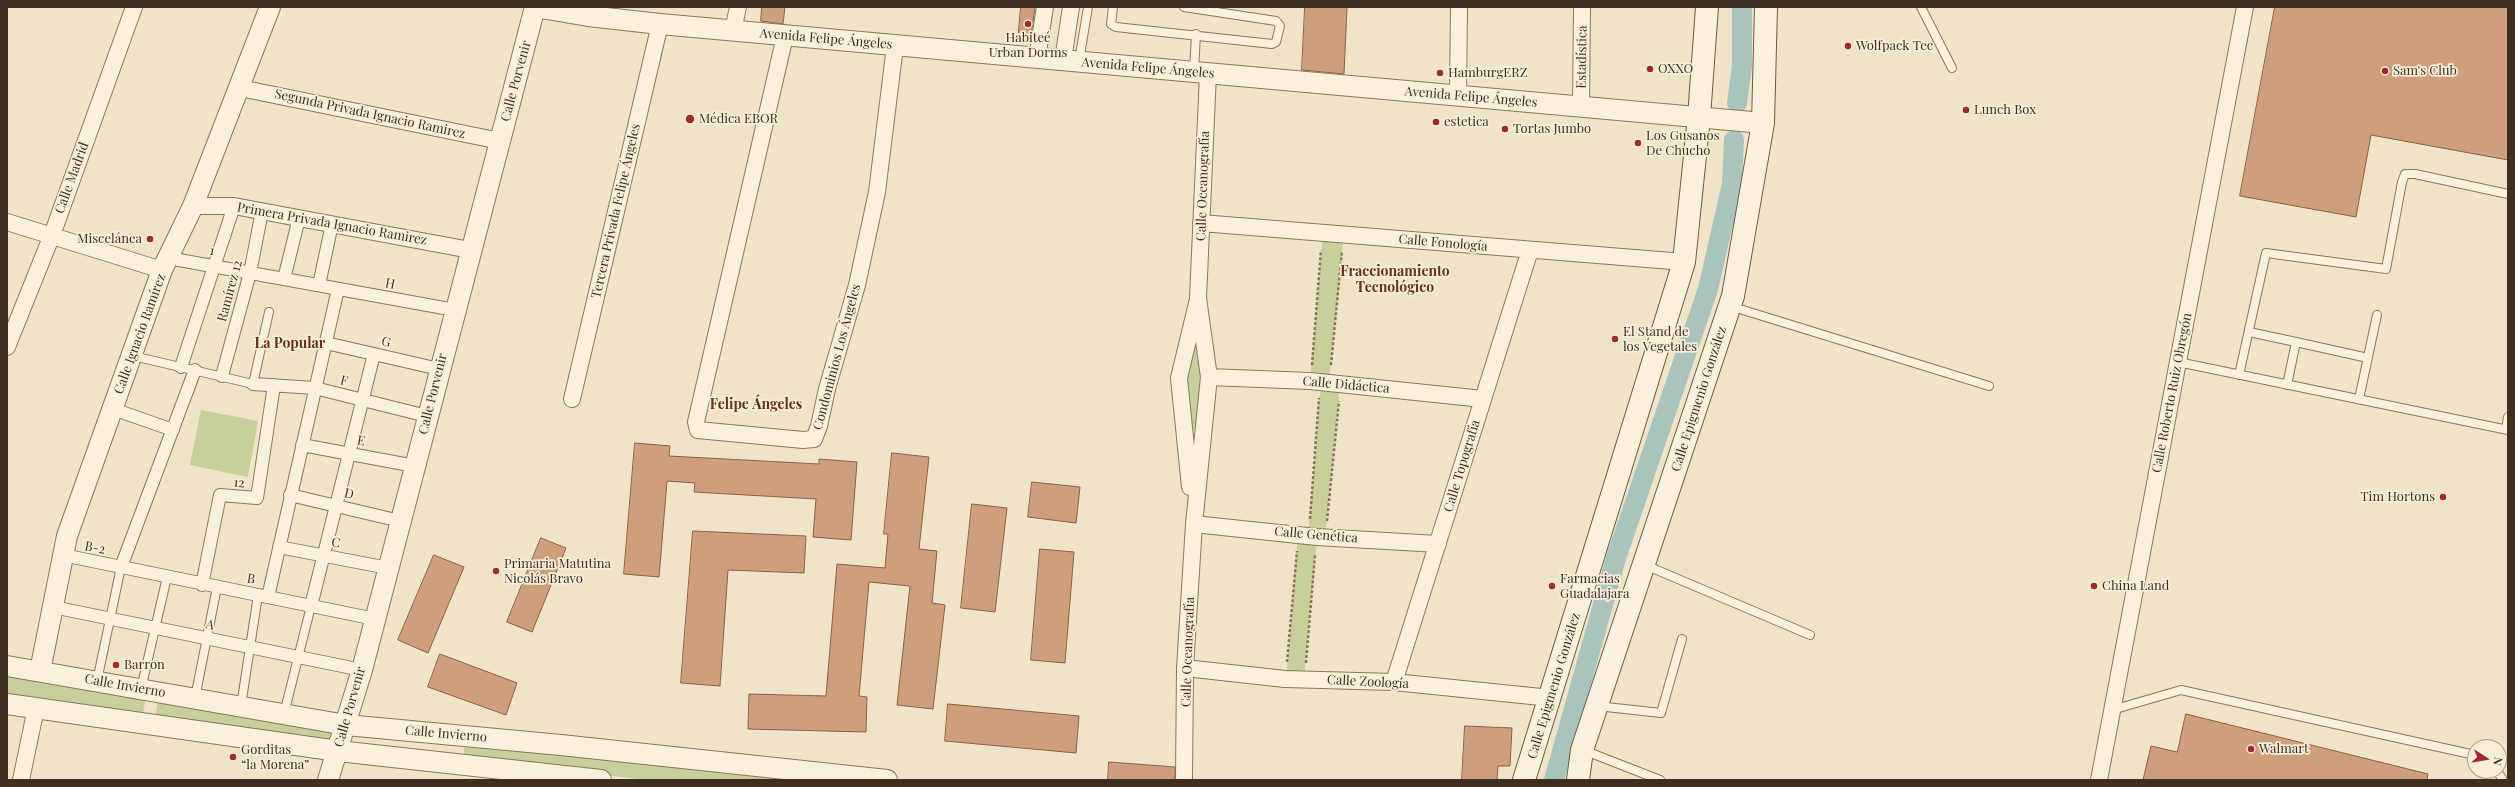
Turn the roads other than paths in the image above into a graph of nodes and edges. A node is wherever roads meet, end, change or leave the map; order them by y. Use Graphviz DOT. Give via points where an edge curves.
graph roads {
  1 [pos="134,7"];
  2 [pos="270,7"];
  3 [pos="535,7"];
  4 [pos="738,7"];
  5 [pos="1045,7"];
  6 [pos="1071,7"];
  7 [pos="1088,7"];
  8 [pos="1113,7"];
  9 [pos="1184,7"];
  10 [pos="1459,7"];
  11 [pos="1582,7"];
  12 [pos="1707,7"];
  13 [pos="1766,7"];
  14 [pos="1921,7"];
  15 [pos="2245,7"];
  16 [pos="590,12"];
  17 [pos="660,24"];
  18 [pos="733,31"];
  19 [pos="1196,34"];
  20 [pos="785,36"];
  21 [pos="895,46"];
  22 [pos="1037,58"];
  23 [pos="1071,61"];
  24 [pos="1952,68"];
  25 [pos="1201,73"];
  26 [pos="240,88"];
  27 [pos="1458,96"];
  28 [pos="1581,107"];
  29 [pos="1699,117"];
  30 [pos="1763,123"];
  31 [pos="500,141"];
  32 [pos="2508,194"];
  33 [pos="193,206"];
  34 [pos="234,206"];
  35 [pos="262,211"];
  36 [pos="299,218"];
  37 [pos="7,222"];
  38 [pos="1201,223"];
  39 [pos="332,224"];
  40 [pos="52,235"];
  41 [pos="470,250"];
  42 [pos="1530,250"];
  43 [pos="1684,262"];
  44 [pos="165,264"];
  45 [pos="214,266"];
  46 [pos="250,273"];
  47 [pos="279,278"];
  48 [pos="319,285"];
  49 [pos="338,289"];
  50 [pos="1198,298"];
  51 [pos="1730,306"];
  52 [pos="455,310"];
  53 [pos="270,312"];
  54 [pos="2377,315"];
  55 [pos="2249,332"];
  56 [pos="2296,342"];
  57 [pos="326,343"];
  58 [pos="7,347"];
  59 [pos="374,354"];
  60 [pos="132,356"];
  61 [pos="2368,358"];
  62 [pos="2178,362"];
  63 [pos="182,367"];
  64 [pos="195,370"];
  65 [pos="439,370"];
  66 [pos="2239,375"];
  67 [pos="222,376"];
  68 [pos="1209,376"];
  69 [pos="253,384"];
  70 [pos="274,385"];
  71 [pos="2287,385"];
  72 [pos="1989,386"];
  73 [pos="315,388"];
  74 [pos="572,399"];
  75 [pos="1483,399"];
  76 [pos="2359,399"];
  77 [pos="364,400"];
  78 [pos="113,409"];
  79 [pos="428,416"];
  80 [pos="2508,418"];
  81 [pos="173,430"];
  82 [pos="2507,430"];
  83 [pos="302,445"];
  84 [pos="350,454"];
  85 [pos="415,466"];
  86 [pos="290,495"];
  87 [pos="338,506"];
  88 [pos="400,521"];
  89 [pos="1194,524"];
  90 [pos="1438,544"];
  91 [pos="279,547"];
  92 [pos="63,555"];
  93 [pos="324,555"];
  94 [pos="1644,565"];
  95 [pos="121,567"];
  96 [pos="388,568"];
  97 [pos="167,577"];
  98 [pos="202,585"];
  99 [pos="217,587"];
  100 [pos="263,596"];
  101 [pos="311,606"];
  102 [pos="53,607"];
  103 [pos="111,618"];
  104 [pos="375,619"];
  105 [pos="156,628"];
  106 [pos="1810,635"];
  107 [pos="206,638"];
  108 [pos="1682,639"];
  109 [pos="250,647"];
  110 [pos="297,657"];
  111 [pos="7,666"];
  112 [pos="1186,668"];
  113 [pos="362,670"];
  114 [pos="40,671"];
  115 [pos="97,681"];
  116 [pos="1394,682"];
  117 [pos="146,690"];
  118 [pos="194,698"];
  119 [pos="1551,698"];
  120 [pos="7,704"];
  121 [pos="1597,706"];
  122 [pos="241,707"];
  123 [pos="36,708"];
  124 [pos="2112,710"];
  125 [pos="284,714"];
  126 [pos="146,724"];
  127 [pos="346,725"];
  128 [pos="1582,750"];
  129 [pos="338,751"];
  130 [pos="2467,754"];
  131 [pos="21,780"];
  132 [pos="328,780"];
  133 [pos="601,780"];
  134 [pos="887,780"];
  135 [pos="1184,780"];
  136 [pos="1524,780"];
  137 [pos="1578,780"];
  138 [pos="1660,780"];
  139 [pos="2099,780"];
  1 -- 40 [label="street, Calle Madrid"];
  2 -- 26 [label="street, Calle Ignacio Ramírez"];
  3 -- 16 [label="street, Avenida Felipe Ángeles"];
  3 -- 31 [label="street, Calle Porvenir"];
  4 -- 18 [label="street"];
  5 -- 22 [label="street"];
  6 -- 23 [label="street"];
  7 -- 23 [label="lane"];
  8 -- 19 [label="lane" via="1111,24 1116,27"];
  9 -- 19 [label="lane" via="1276,21 1280,26 1276,42 1272,44"];
  10 -- 27 [label="street"];
  11 -- 28 [label="street, Estadística"];
  12 -- 29 [label="main road, Calle Epigmenio González"];
  13 -- 30 [label="main road, Calle Epigmenio González"];
  14 -- 24 [label="lane"];
  15 -- 62 [label="street, Calle Roberto Ruiz Obregón"];
  16 -- 17 [label="street, Avenida Felipe Ángeles"];
  17 -- 18 [label="street, Avenida Felipe Ángeles"];
  17 -- 74 [label="street, Tercera Privada Felipe Ángeles"];
  18 -- 20 [label="street, Avenida Felipe Ángeles"];
  19 -- 25 [label="lane"];
  20 -- 21 [label="street, Avenida Felipe Ángeles"];
  20 -- 21 [label="street, Condominios Los Ángeles" via="696,422 698,430 814,439 857,285 878,192"];
  21 -- 22 [label="street, Avenida Felipe Ángeles"];
  22 -- 23 [label="street, Avenida Felipe Ángeles"];
  23 -- 25 [label="street, Avenida Felipe Ángeles"];
  25 -- 27 [label="street, Avenida Felipe Ángeles"];
  25 -- 38 [label="street, Calle Oceanografía"];
  26 -- 31 [label="street, Segunda Privada Ignacio Ramirez"];
  26 -- 33 [label="street, Calle Ignacio Ramírez"];
  27 -- 28 [label="street, Avenida Felipe Ángeles"];
  28 -- 29 [label="street, Avenida Felipe Ángeles"];
  29 -- 30 [label="street, Avenida Felipe Ángeles"];
  29 -- 43 [label="main road, Calle Epigmenio González"];
  30 -- 51 [label="main road, Calle Epigmenio González"];
  31 -- 41 [label="street, Calle Porvenir"];
  32 -- 55 [label="lane" via="2405,174 2386,269 2266,253"];
  33 -- 34 [label="street, Primera Privada Ignacio Ramirez"];
  33 -- 44 [label="street, Calle Ignacio Ramírez"];
  34 -- 35 [label="street, Primera Privada Ignacio Ramirez"];
  34 -- 45 [label="street"];
  35 -- 36 [label="street, Primera Privada Ignacio Ramirez"];
  35 -- 46 [label="street, Ramírez 12"];
  36 -- 39 [label="street, Primera Privada Ignacio Ramirez"];
  36 -- 47 [label="street"];
  37 -- 40 [label="street"];
  38 -- 42 [label="street, Calle Fonología"];
  38 -- 50 [label="street, Calle Oceanografía"];
  39 -- 41 [label="street, Primera Privada Ignacio Ramirez"];
  39 -- 48 [label="street"];
  40 -- 44 [label="street"];
  40 -- 58 [label="street, Calle Madrid"];
  41 -- 52 [label="street, Calle Porvenir"];
  42 -- 43 [label="street, Calle Fonología"];
  42 -- 75 [label="street, Calle Topografía"];
  43 -- 119 [label="main road, Calle Epigmenio González"];
  44 -- 45 [label="street, 1"];
  44 -- 60 [label="street, Calle Ignacio Ramírez"];
  45 -- 46 [label="street, 1"];
  45 -- 63 [label="street"];
  46 -- 47 [label="street, 1"];
  46 -- 67 [label="street, Ramírez 12"];
  47 -- 48 [label="street"];
  48 -- 49 [label="street, H"];
  49 -- 52 [label="street, H"];
  49 -- 57 [label="street"];
  50 -- 68 [label="street, Calle Oceanografía"];
  50 -- 89 [label="street, Calle Oceanografía" via="1179,378"];
  51 -- 72 [label="lane"];
  51 -- 94 [label="main road, Calle Epigmenio González"];
  52 -- 65 [label="street, Calle Porvenir"];
  53 -- 69 [label="lane"];
  54 -- 61 [label="lane"];
  55 -- 56 [label="lane"];
  55 -- 66 [label="lane"];
  56 -- 61 [label="lane"];
  56 -- 71 [label="lane"];
  57 -- 59 [label="street, G"];
  57 -- 73 [label="street"];
  59 -- 65 [label="street, G"];
  59 -- 77 [label="street"];
  60 -- 63 [label="lane"];
  60 -- 78 [label="street, Calle Ignacio Ramírez"];
  61 -- 76 [label="lane"];
  62 -- 66 [label="lane"];
  62 -- 124 [label="street, Calle Roberto Ruiz Obregón"];
  63 -- 64 [label="lane"];
  64 -- 67 [label="lane"];
  64 -- 81 [label="street"];
  65 -- 79 [label="street, Calle Porvenir"];
  66 -- 71 [label="lane"];
  67 -- 69 [label="lane"];
  68 -- 75 [label="street, Calle Didáctica" via="1325,383"];
  68 -- 89 [label="street, Calle Oceanografía"];
  69 -- 70 [label="street, F"];
  70 -- 73 [label="street, F"];
  70 -- 98 [label="street, 12" via="257,498 220,495"];
  71 -- 76 [label="lane"];
  73 -- 77 [label="street, F"];
  73 -- 83 [label="street"];
  75 -- 90 [label="street, Calle Topografía"];
  76 -- 82 [label="lane"];
  77 -- 79 [label="street, F"];
  77 -- 84 [label="street"];
  78 -- 81 [label="street"];
  78 -- 92 [label="street, Calle Ignacio Ramírez" via="67,536"];
  79 -- 85 [label="street, Calle Porvenir"];
  80 -- 82 [label="lane"];
  81 -- 95 [label="street"];
  83 -- 84 [label="street, E"];
  83 -- 86 [label="street"];
  84 -- 85 [label="street, E"];
  84 -- 87 [label="street"];
  85 -- 88 [label="street, Calle Porvenir"];
  86 -- 87 [label="street, D"];
  86 -- 91 [label="street"];
  87 -- 88 [label="street, D"];
  87 -- 93 [label="street"];
  88 -- 96 [label="street, Calle Porvenir"];
  89 -- 90 [label="street, Calle Genética" via="1312,536"];
  89 -- 112 [label="street, Calle Oceanografía"];
  90 -- 116 [label="street, Calle Topografía"];
  91 -- 93 [label="street, C"];
  91 -- 100 [label="street"];
  92 -- 95 [label="street, B-2"];
  92 -- 102 [label="street, Calle Ignacio Ramírez"];
  93 -- 96 [label="street, C"];
  93 -- 101 [label="street"];
  94 -- 106 [label="lane"];
  94 -- 121 [label="main road, Calle Epigmenio González"];
  95 -- 97 [label="street, B"];
  95 -- 103 [label="lane"];
  96 -- 104 [label="street, Calle Porvenir"];
  97 -- 98 [label="street, B"];
  97 -- 105 [label="lane"];
  98 -- 99 [label="street, B"];
  99 -- 100 [label="street, B"];
  99 -- 107 [label="lane"];
  100 -- 101 [label="street, B"];
  100 -- 109 [label="lane"];
  101 -- 104 [label="street, B"];
  101 -- 110 [label="lane"];
  102 -- 103 [label="street, A"];
  102 -- 114 [label="street, Calle Ignacio Ramírez"];
  103 -- 105 [label="street, A"];
  103 -- 115 [label="lane"];
  104 -- 113 [label="street, Calle Porvenir"];
  105 -- 107 [label="street, A"];
  105 -- 117 [label="lane"];
  107 -- 109 [label="street, A"];
  107 -- 118 [label="lane"];
  108 -- 121 [label="lane" via="1661,713"];
  109 -- 110 [label="street, A"];
  109 -- 122 [label="lane"];
  110 -- 113 [label="street, A"];
  110 -- 125 [label="lane"];
  111 -- 114 [label="street, Calle Invierno"];
  112 -- 116 [label="street, Calle Zoología" via="1286,679"];
  112 -- 135 [label="street, Calle Oceanografía"];
  113 -- 127 [label="street, Calle Porvenir"];
  114 -- 115 [label="street, Calle Invierno"];
  115 -- 117 [label="street, Calle Invierno"];
  116 -- 119 [label="street, Calle Zoología"];
  117 -- 118 [label="street, Calle Invierno"];
  117 -- 126 [label="street"];
  118 -- 122 [label="street, Calle Invierno"];
  119 -- 136 [label="main road, Calle Epigmenio González"];
  120 -- 123 [label="street"];
  121 -- 128 [label="main road, Calle Epigmenio González"];
  122 -- 125 [label="street, Calle Invierno"];
  123 -- 126 [label="street"];
  123 -- 131 [label="street"];
  124 -- 130 [label="lane" via="2181,690"];
  124 -- 139 [label="street, Calle Roberto Ruiz Obregón"];
  125 -- 127 [label="street, Calle Invierno"];
  126 -- 129 [label="street"];
  127 -- 129 [label="street, Calle Porvenir"];
  127 -- 134 [label="street, Calle Invierno"];
  128 -- 137 [label="main road, Calle Epigmenio González"];
  128 -- 138 [label="lane"];
  129 -- 132 [label="street, Calle Porvenir"];
  129 -- 133 [label="street"];
}
